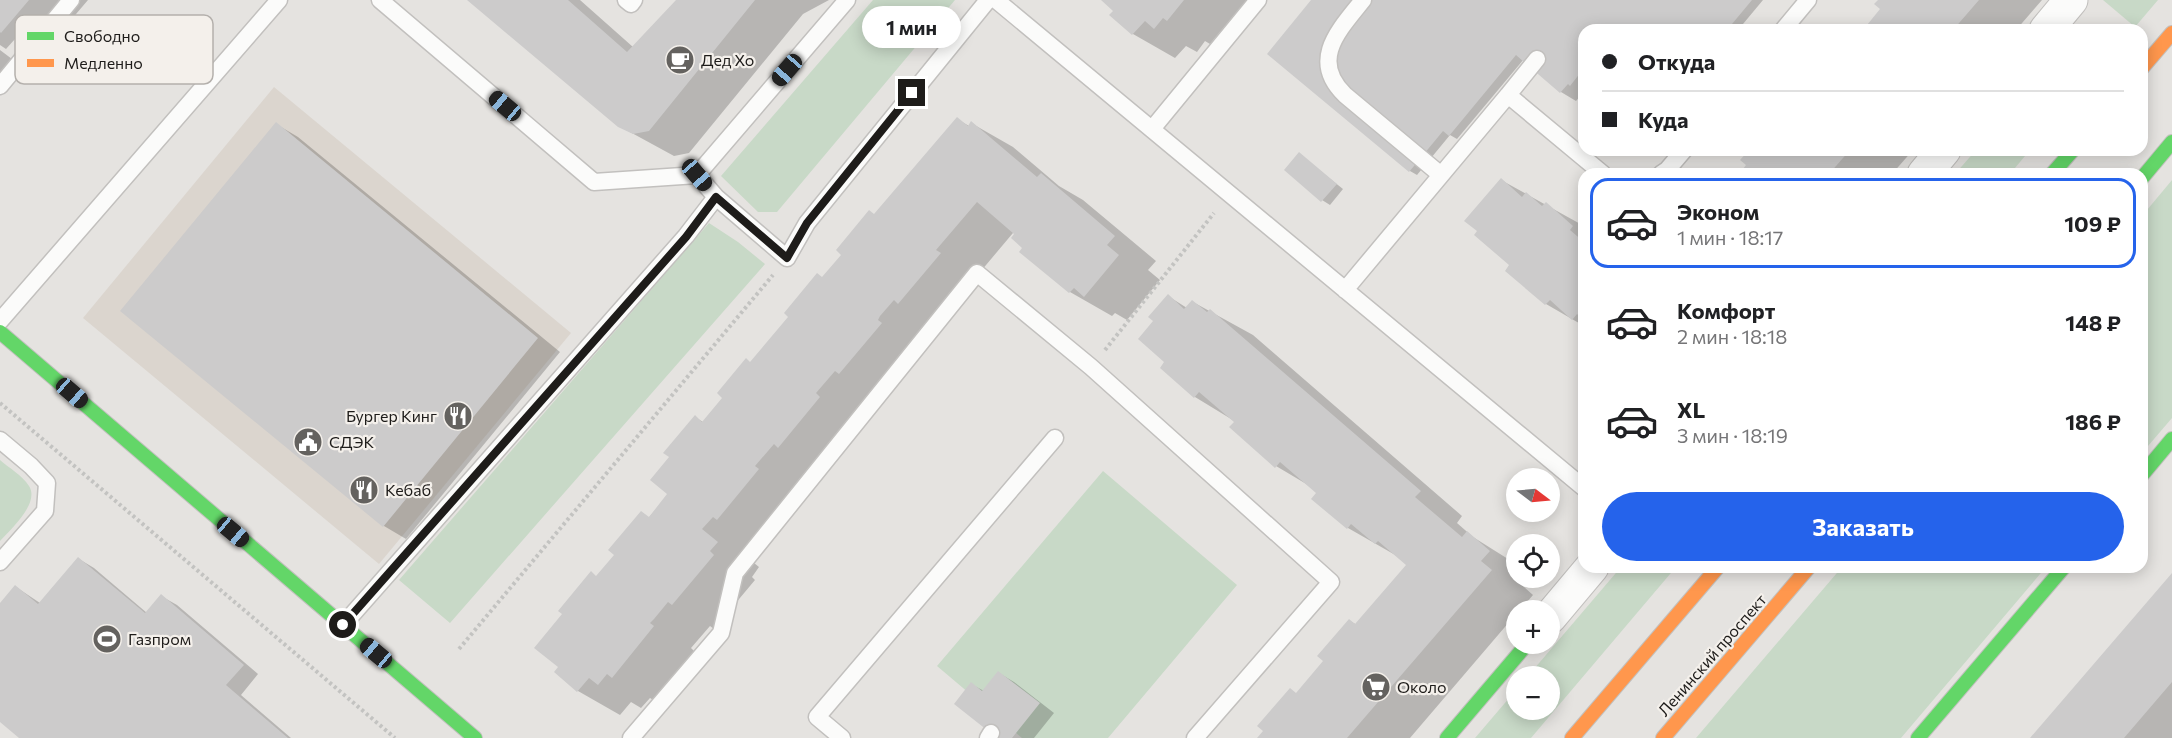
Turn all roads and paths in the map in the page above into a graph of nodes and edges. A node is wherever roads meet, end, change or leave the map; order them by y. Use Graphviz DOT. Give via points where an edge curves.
graph roads {
  1 [pos="71,0"];
  2 [pos="279,0"];
  3 [pos="380,0"];
  4 [pos="626,0"];
  5 [pos="634,0"];
  6 [pos="847,0"];
  7 [pos="988,0"];
  8 [pos="996,0"];
  9 [pos="1258,0"];
  10 [pos="1363,0"];
  11 [pos="1808,0"];
  12 [pos="2071,0"];
  13 [pos="59,15"];
  14 [pos="1788,24"];
  15 [pos="2051,24"];
  16 [pos="2172,33"];
  17 [pos="1538,59"];
  18 [pos="2148,61"];
  19 [pos="15,68"];
  20 [pos="213,76"];
  21 [pos="206,84"];
  22 [pos="0,86"];
  23 [pos="1508,95"];
  24 [pos="1152,129"];
  25 [pos="2172,142"];
  26 [pos="1578,153"];
  27 [pos="1582,156"];
  28 [pos="1678,156"];
  29 [pos="1939,156"];
  30 [pos="2068,156"];
  31 [pos="1597,168"];
  32 [pos="1667,168"];
  33 [pos="1929,168"];
  34 [pos="2057,168"];
  35 [pos="2148,170"];
  36 [pos="697,175"];
  37 [pos="1441,175"];
  38 [pos="1230,194"];
  39 [pos="716,197"];
  40 [pos="787,258"];
  41 [pos="1345,290"];
  42 [pos="0,321"];
  43 [pos="0,332"];
  44 [pos="1091,367"];
  45 [pos="0,403"];
  46 [pos="1055,438"];
  47 [pos="2172,439"];
  48 [pos="0,440"];
  49 [pos="2148,468"];
  50 [pos="1578,483"];
  51 [pos="0,562"];
  52 [pos="1587,573"];
  53 [pos="1713,573"];
  54 [pos="1804,573"];
  55 [pos="2059,573"];
  56 [pos="1560,605"];
  57 [pos="343,625"];
  58 [pos="459,649"];
  59 [pos="1518,654"];
  60 [pos="395,738"];
  61 [pos="475,738"];
  62 [pos="631,738"];
  63 [pos="842,738"];
  64 [pos="1196,738"];
  65 [pos="1447,738"];
  66 [pos="1572,738"];
  67 [pos="1663,738"];
  68 [pos="1918,738"];
  1 -- 13 [label="lane"];
  2 -- 20 [label="lane"];
  3 -- 36 [label="lane" via="594,182"];
  4 -- 5 [label="lane" via="631,4"];
  6 -- 36 [label="lane"];
  7 -- 40 [label="lane" via="807,223"];
  8 -- 24 [label="lane"];
  9 -- 24 [label="lane"];
  10 -- 37 [label="lane" via="1330,45 1329,66 1334,82"];
  11 -- 14 [label="lane"];
  12 -- 15 [label="street"];
  16 -- 18 [label="street"];
  17 -- 23 [label="lane"];
  19 -- 22 [label="lane"];
  21 -- 42 [label="lane"];
  23 -- 26 [label="lane"];
  23 -- 37 [label="lane"];
  24 -- 38 [label="lane"];
  25 -- 35 [label="street"];
  27 -- 31 [label="lane"];
  28 -- 32 [label="lane"];
  29 -- 33 [label="street"];
  30 -- 34 [label="street"];
  36 -- 39 [label="lane"];
  37 -- 41 [label="lane"];
  38 -- 41 [label="lane"];
  38 -- 44 [label="path"];
  39 -- 40 [label="lane"];
  39 -- 57 [label="lane" via="686,237"];
  40 -- 58 [label="path"];
  41 -- 50 [label="lane"];
  43 -- 57 [label="street"];
  44 -- 62 [label="lane" via="977,273 735,573 721,633"];
  44 -- 64 [label="lane" via="1331,582"];
  45 -- 60 [label="path"];
  46 -- 63 [label="lane" via="817,717"];
  47 -- 49 [label="street"];
  48 -- 51 [label="lane" via="47,483 45,512"];
  52 -- 56 [label="street"];
  53 -- 66 [label="street"];
  54 -- 67 [label="street, Ленинский проспект"];
  55 -- 68 [label="street"];
  57 -- 61 [label="street"];
  59 -- 65 [label="street"];
}
